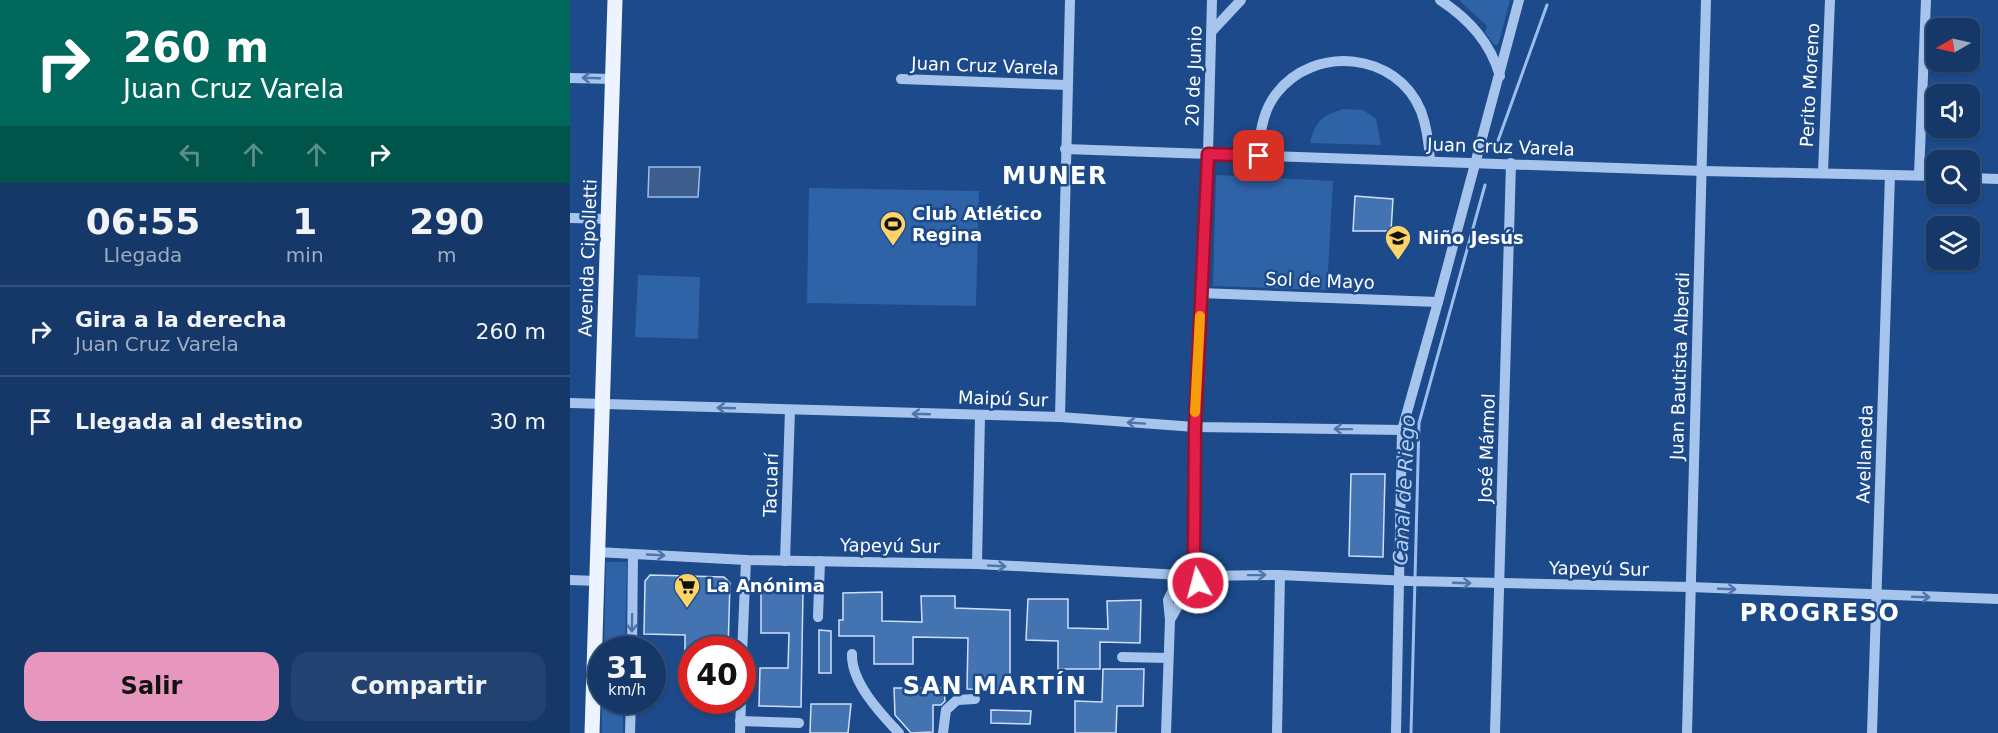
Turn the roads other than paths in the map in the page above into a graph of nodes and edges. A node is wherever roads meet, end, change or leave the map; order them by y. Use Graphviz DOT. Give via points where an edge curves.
graph roads {
  1 [pos="615,0"];
  2 [pos="1070,0"];
  3 [pos="1212,0"];
  4 [pos="1241,0"];
  5 [pos="1440,0"];
  6 [pos="1519,0"];
  7 [pos="1706,0"];
  8 [pos="1830,0"];
  9 [pos="1926,0"];
  10 [pos="1212,31"];
  11 [pos="1500,76"];
  12 [pos="570,78"];
  13 [pos="612,79"];
  14 [pos="901,79"];
  15 [pos="1067,85"];
  16 [pos="1065,149"];
  17 [pos="1208,154"];
  18 [pos="1259,156"];
  19 [pos="1430,161"];
  20 [pos="1476,162"];
  21 [pos="1511,163"];
  22 [pos="1703,171"];
  23 [pos="1823,172"];
  24 [pos="1890,175"];
  25 [pos="1920,175"];
  26 [pos="1926,175"];
  27 [pos="1980,178"];
  28 [pos="1998,179"];
  29 [pos="570,218"];
  30 [pos="609,219"];
  31 [pos="1200,293"];
  32 [pos="1438,302"];
  33 [pos="570,403"];
  34 [pos="604,404"];
  35 [pos="790,410"];
  36 [pos="980,416"];
  37 [pos="1060,417"];
  38 [pos="1195,427"];
  39 [pos="1402,429"];
  40 [pos="1194,549"];
  41 [pos="597,552"];
  42 [pos="633,554"];
  43 [pos="746,560"];
  44 [pos="785,561"];
  45 [pos="820,561"];
  46 [pos="976,564"];
  47 [pos="1280,574"];
  48 [pos="1198,575"];
  49 [pos="1184,579"];
  50 [pos="570,580"];
  51 [pos="597,580"];
  52 [pos="1403,581"];
  53 [pos="1500,584"];
  54 [pos="1690,587"];
  55 [pos="1878,595"];
  56 [pos="1998,599"];
  57 [pos="818,617"];
  58 [pos="632,636"];
  59 [pos="743,636"];
  60 [pos="852,654"];
  61 [pos="1122,657"];
  62 [pos="1168,658"];
  63 [pos="975,699"];
  64 [pos="631,714"];
  65 [pos="799,723"];
  66 [pos="740,727"];
  67 [pos="592,733"];
  68 [pos="630,733"];
  69 [pos="899,733"];
  70 [pos="943,733"];
  71 [pos="1166,733"];
  72 [pos="1277,733"];
  73 [pos="1396,733"];
  74 [pos="1495,733"];
  75 [pos="1687,733"];
  76 [pos="1872,733"];
  1 -- 13 [label="main road, Avenida Cipolletti"];
  2 -- 15 [label="street"];
  3 -- 10 [label="street, 20 de Junio"];
  4 -- 10 [label="street"];
  5 -- 11 [label="street" via="1471,24 1495,58"];
  6 -- 11 [label="street"];
  7 -- 22 [label="street, Juan Bautista Alberdi"];
  8 -- 23 [label="street, Perito Moreno"];
  9 -- 25 [label="street"];
  10 -- 17 [label="street, 20 de Junio"];
  11 -- 20 [label="street"];
  13 -- 12 [label="street, one-way"];
  13 -- 30 [label="main road, Avenida Cipolletti"];
  14 -- 15 [label="street, Juan Cruz Varela"];
  15 -- 16 [label="street"];
  16 -- 17 [label="street, Juan Cruz Varela"];
  16 -- 37 [label="street"];
  17 -- 18 [label="street, Juan Cruz Varela"];
  17 -- 31 [label="street, 20 de Junio"];
  18 -- 19 [label="street, Juan Cruz Varela"];
  18 -- 19 [label="street" via="1263,119 1276,94 1294,76 1337,61 1361,61 1379,66 1409,91 1425,124"];
  19 -- 20 [label="street, Juan Cruz Varela"];
  20 -- 21 [label="street, Juan Cruz Varela"];
  20 -- 32 [label="street"];
  21 -- 22 [label="street, Juan Cruz Varela"];
  21 -- 53 [label="street, José Mármol"];
  22 -- 23 [label="street, Juan Cruz Varela"];
  22 -- 54 [label="street, Juan Bautista Alberdi"];
  23 -- 24 [label="street, Juan Cruz Varela"];
  24 -- 25 [label="street, Juan Cruz Varela"];
  24 -- 55 [label="street, Avellaneda"];
  25 -- 26 [label="street, Juan Cruz Varela"];
  27 -- 28 [label="street"];
  29 -- 30 [label="street"];
  30 -- 34 [label="main road, Avenida Cipolletti"];
  31 -- 32 [label="street, Sol de Mayo"];
  31 -- 38 [label="street, 20 de Junio"];
  32 -- 39 [label="street"];
  33 -- 34 [label="street, Maipú Sur"];
  35 -- 34 [label="street, Maipú Sur, one-way"];
  34 -- 41 [label="main road, Avenida Cipolletti"];
  36 -- 35 [label="street, Maipú Sur, one-way"];
  35 -- 44 [label="street, Tacuarí"];
  36 -- 37 [label="street, Maipú Sur"];
  36 -- 46 [label="street"];
  38 -- 37 [label="street, Maipú Sur, one-way"];
  39 -- 38 [label="street, Maipú Sur, one-way"];
  38 -- 40 [label="street, 20 de Junio"];
  39 -- 52 [label="street"];
  40 -- 48 [label="street, 20 de Junio"];
  40 -- 49 [label="street, 20 de Junio"];
  41 -- 42 [label="street, Yapeyú Sur"];
  41 -- 51 [label="main road, Avenida Cipolletti"];
  42 -- 43 [label="street, Yapeyú Sur, one-way"];
  42 -- 58 [label="street, one-way"];
  43 -- 44 [label="street, Yapeyú Sur"];
  43 -- 59 [label="street"];
  44 -- 45 [label="street, Yapeyú Sur"];
  45 -- 46 [label="street, Yapeyú Sur"];
  45 -- 57 [label="street"];
  46 -- 49 [label="street, Yapeyú Sur, one-way"];
  48 -- 47 [label="street, Yapeyú Sur, one-way"];
  47 -- 52 [label="street, Yapeyú Sur"];
  47 -- 72 [label="street"];
  48 -- 49 [label="street, Yapeyú Sur" via="1193,570"];
  48 -- 49 [label="street" via="1197,585"];
  49 -- 62 [label="street, 20 de Junio" via="1168,600"];
  50 -- 51 [label="street"];
  51 -- 67 [label="main road, Avenida Cipolletti"];
  52 -- 53 [label="street, Yapeyú Sur, one-way"];
  52 -- 73 [label="street"];
  53 -- 54 [label="street, Yapeyú Sur"];
  53 -- 74 [label="street, José Mármol"];
  54 -- 55 [label="street, Yapeyú Sur, one-way"];
  54 -- 75 [label="street, Juan Bautista Alberdi"];
  55 -- 56 [label="street, Yapeyú Sur, one-way"];
  55 -- 76 [label="street, Avellaneda"];
  60 -- 69 [label="street" via="851,667 877,710"];
  61 -- 62 [label="street"];
  62 -- 71 [label="street, 20 de Junio"];
  63 -- 70 [label="street" via="957,700 946,710"];
  64 -- 68 [label="street"];
  65 -- 66 [label="street"];
}
